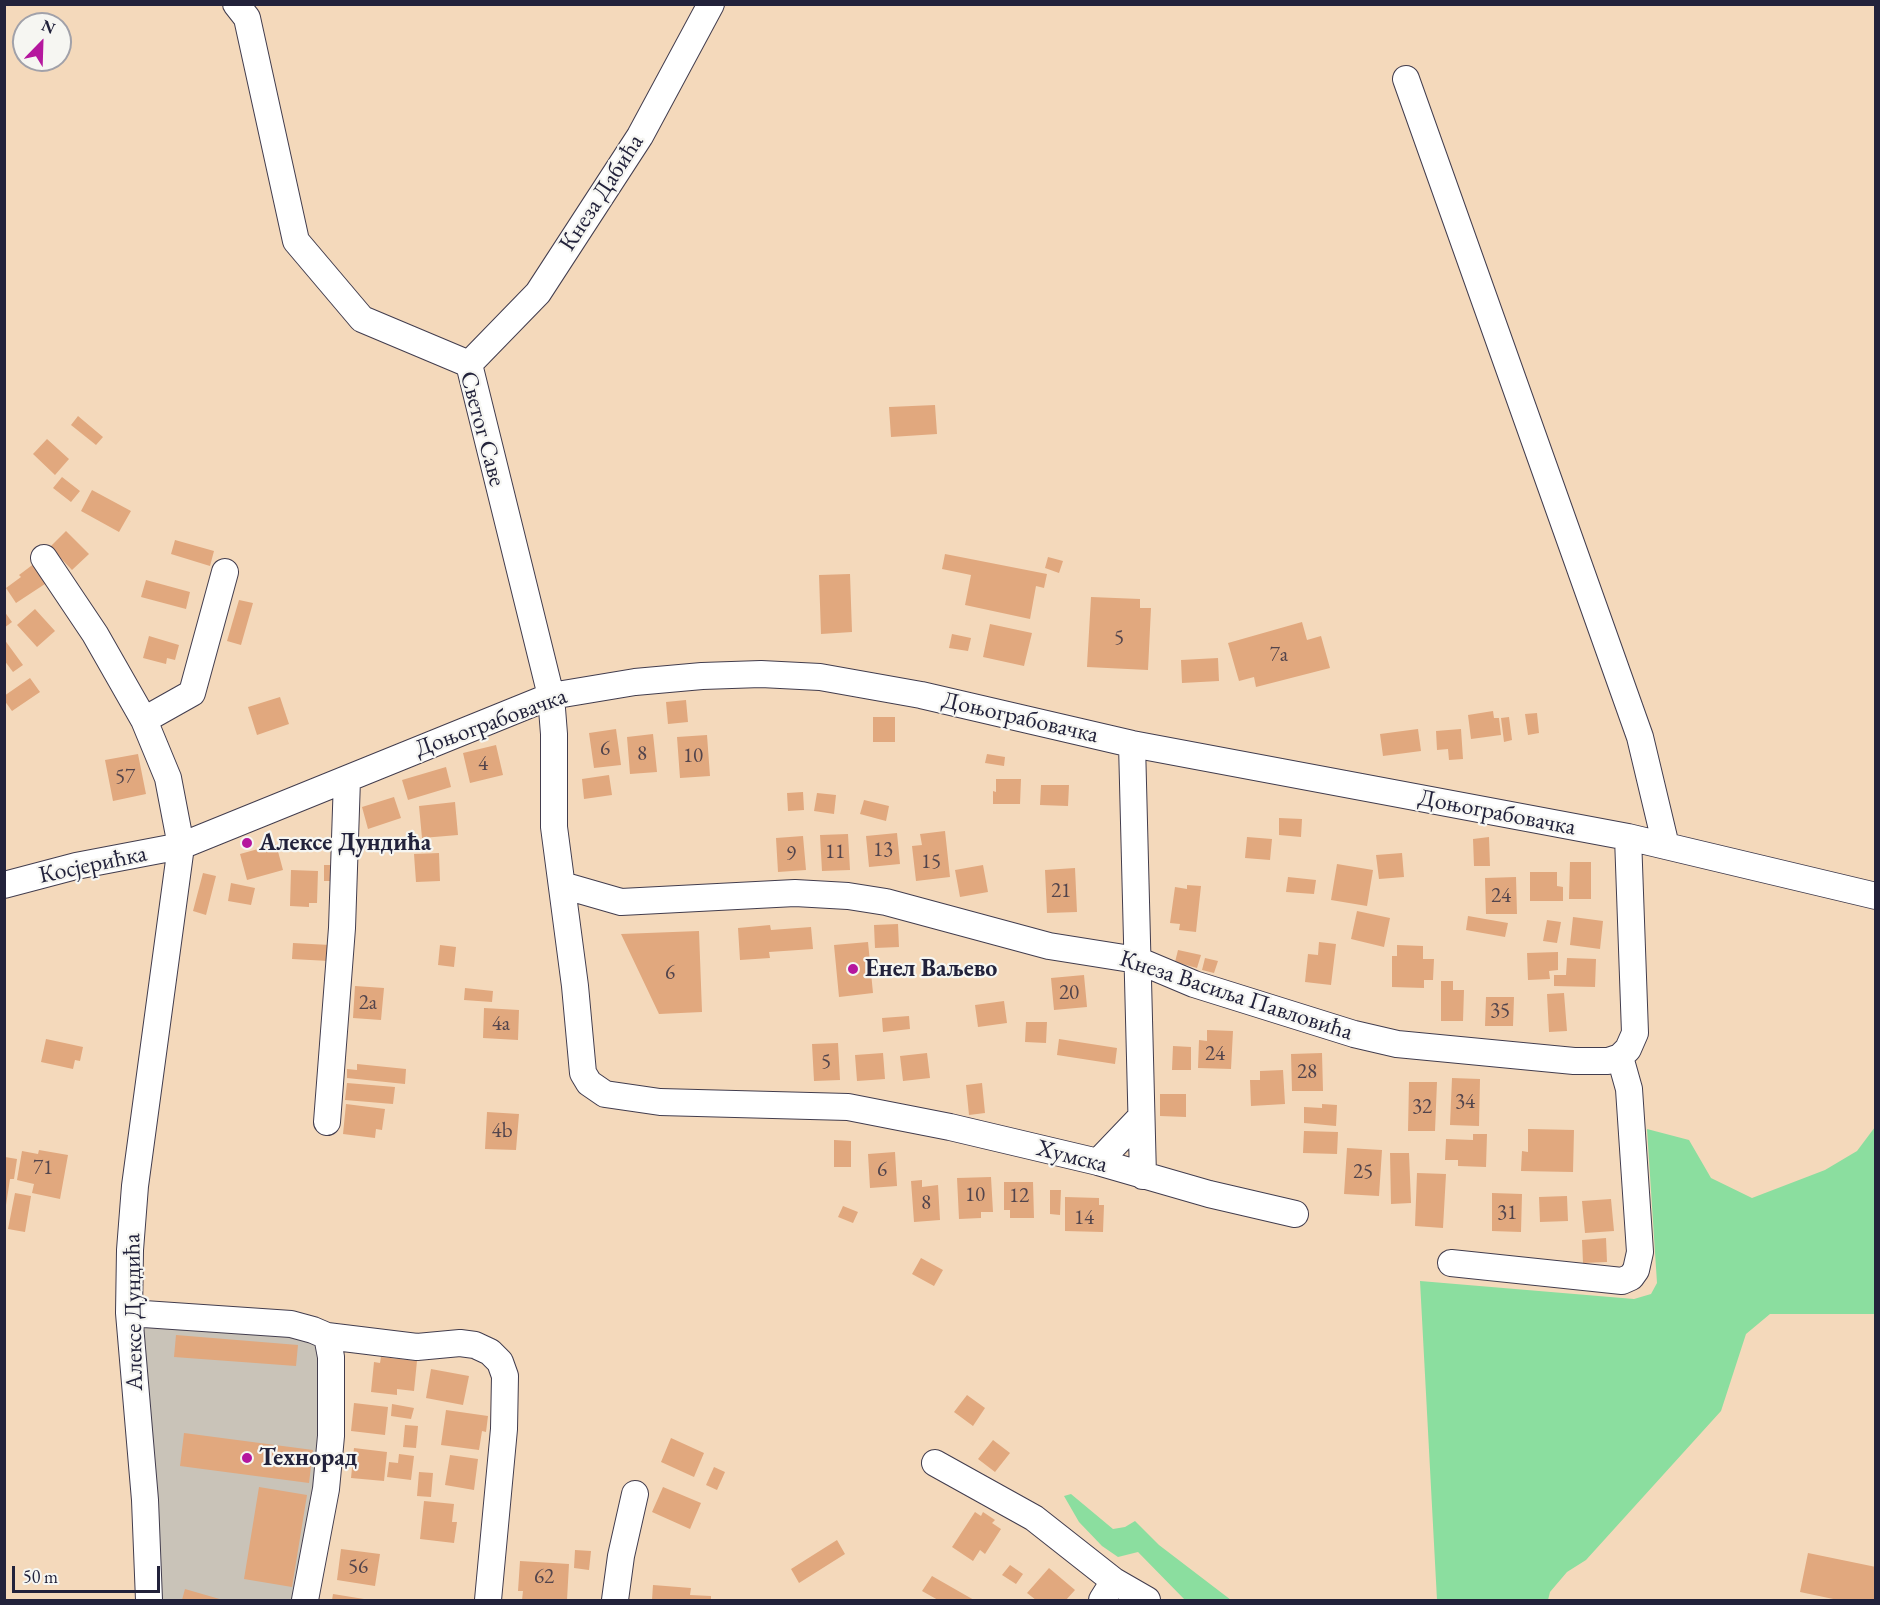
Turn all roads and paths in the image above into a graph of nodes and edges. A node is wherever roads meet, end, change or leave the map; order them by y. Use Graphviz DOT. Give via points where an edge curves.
graph roads {
  1 [pos="236,4"];
  2 [pos="711,4"];
  3 [pos="1406,79"];
  4 [pos="470,364"];
  5 [pos="44,558"];
  6 [pos="225,572"];
  7 [pos="550,696"];
  8 [pos="144,720"];
  9 [pos="1132,744"];
  10 [pos="347,778"];
  11 [pos="1628,837"];
  12 [pos="182,846"];
  13 [pos="1666,846"];
  14 [pos="4,885"];
  15 [pos="562,885"];
  16 [pos="1875,896"];
  17 [pos="1137,960"];
  18 [pos="1620,1057"];
  19 [pos="1141,1117"];
  20 [pos="327,1122"];
  21 [pos="1098,1162"];
  22 [pos="1143,1176"];
  23 [pos="1294,1214"];
  24 [pos="1451,1263"];
  25 [pos="129,1313"];
  26 [pos="327,1336"];
  27 [pos="935,1463"];
  28 [pos="635,1494"];
  29 [pos="1108,1591"];
  30 [pos="149,1600"];
  31 [pos="305,1600"];
  32 [pos="488,1600"];
  33 [pos="615,1600"];
  34 [pos="1147,1600"];
  1 -- 4 [label="street, Светог Саве" via="247,18 296,241 362,319"];
  2 -- 4 [label="street, Кнеза Дабића" via="640,136 538,293"];
  3 -- 13 [label="street" via="1640,737"];
  4 -- 7 [label="street, Светог Саве"];
  5 -- 8 [label="street, Алексе Дундића" via="95,634"];
  6 -- 8 [label="street" via="192,693"];
  7 -- 9 [label="street, Доњограбовачка" via="702,676 820,677 921,695"];
  7 -- 10 [label="street, Доњограбовачка"];
  7 -- 15 [label="street, Светог Саве" via="554,827"];
  8 -- 12 [label="street, Алексе Дундића" via="168,778"];
  9 -- 11 [label="street, Доњограбовачка"];
  9 -- 17 [label="street"];
  10 -- 12 [label="street, Доњограбовачка"];
  10 -- 20 [label="street" via="342,928"];
  11 -- 13 [label="street, Доњограбовачка"];
  11 -- 18 [label="street" via="1635,1033"];
  12 -- 14 [label="street, Косјерићка" via="76,866"];
  12 -- 25 [label="street, Алексе Дундића" via="135,1186"];
  13 -- 16 [label="street, Доњограбовачка"];
  15 -- 17 [label="street, Кнеза Васиља Павловића" via="621,902 795,893 848,896 886,902 1049,946"];
  15 -- 21 [label="street, Хумска" via="583,1073 597,1090 660,1102 848,1107 950,1126"];
  17 -- 18 [label="street, Кнеза Васиља Павловића" via="1205,988 1397,1044 1574,1060 1608,1061"];
  17 -- 19 [label="street"];
  18 -- 24 [label="street" via="1629,1089 1640,1252 1631,1277 1622,1281"];
  19 -- 21 [label="street"];
  19 -- 22 [label="street"];
  21 -- 22 [label="street, Хумска"];
  22 -- 23 [label="street, Хумска"];
  25 -- 26 [label="street" via="291,1324"];
  25 -- 30 [label="street, Алексе Дундића"];
  26 -- 31 [label="street" via="332,1436"];
  26 -- 32 [label="street" via="417,1347 476,1345 500,1362 505,1376 504,1429"];
  27 -- 29 [label="street" via="1034,1518"];
  28 -- 33 [label="street"];
  29 -- 34 [label="street"];
}
